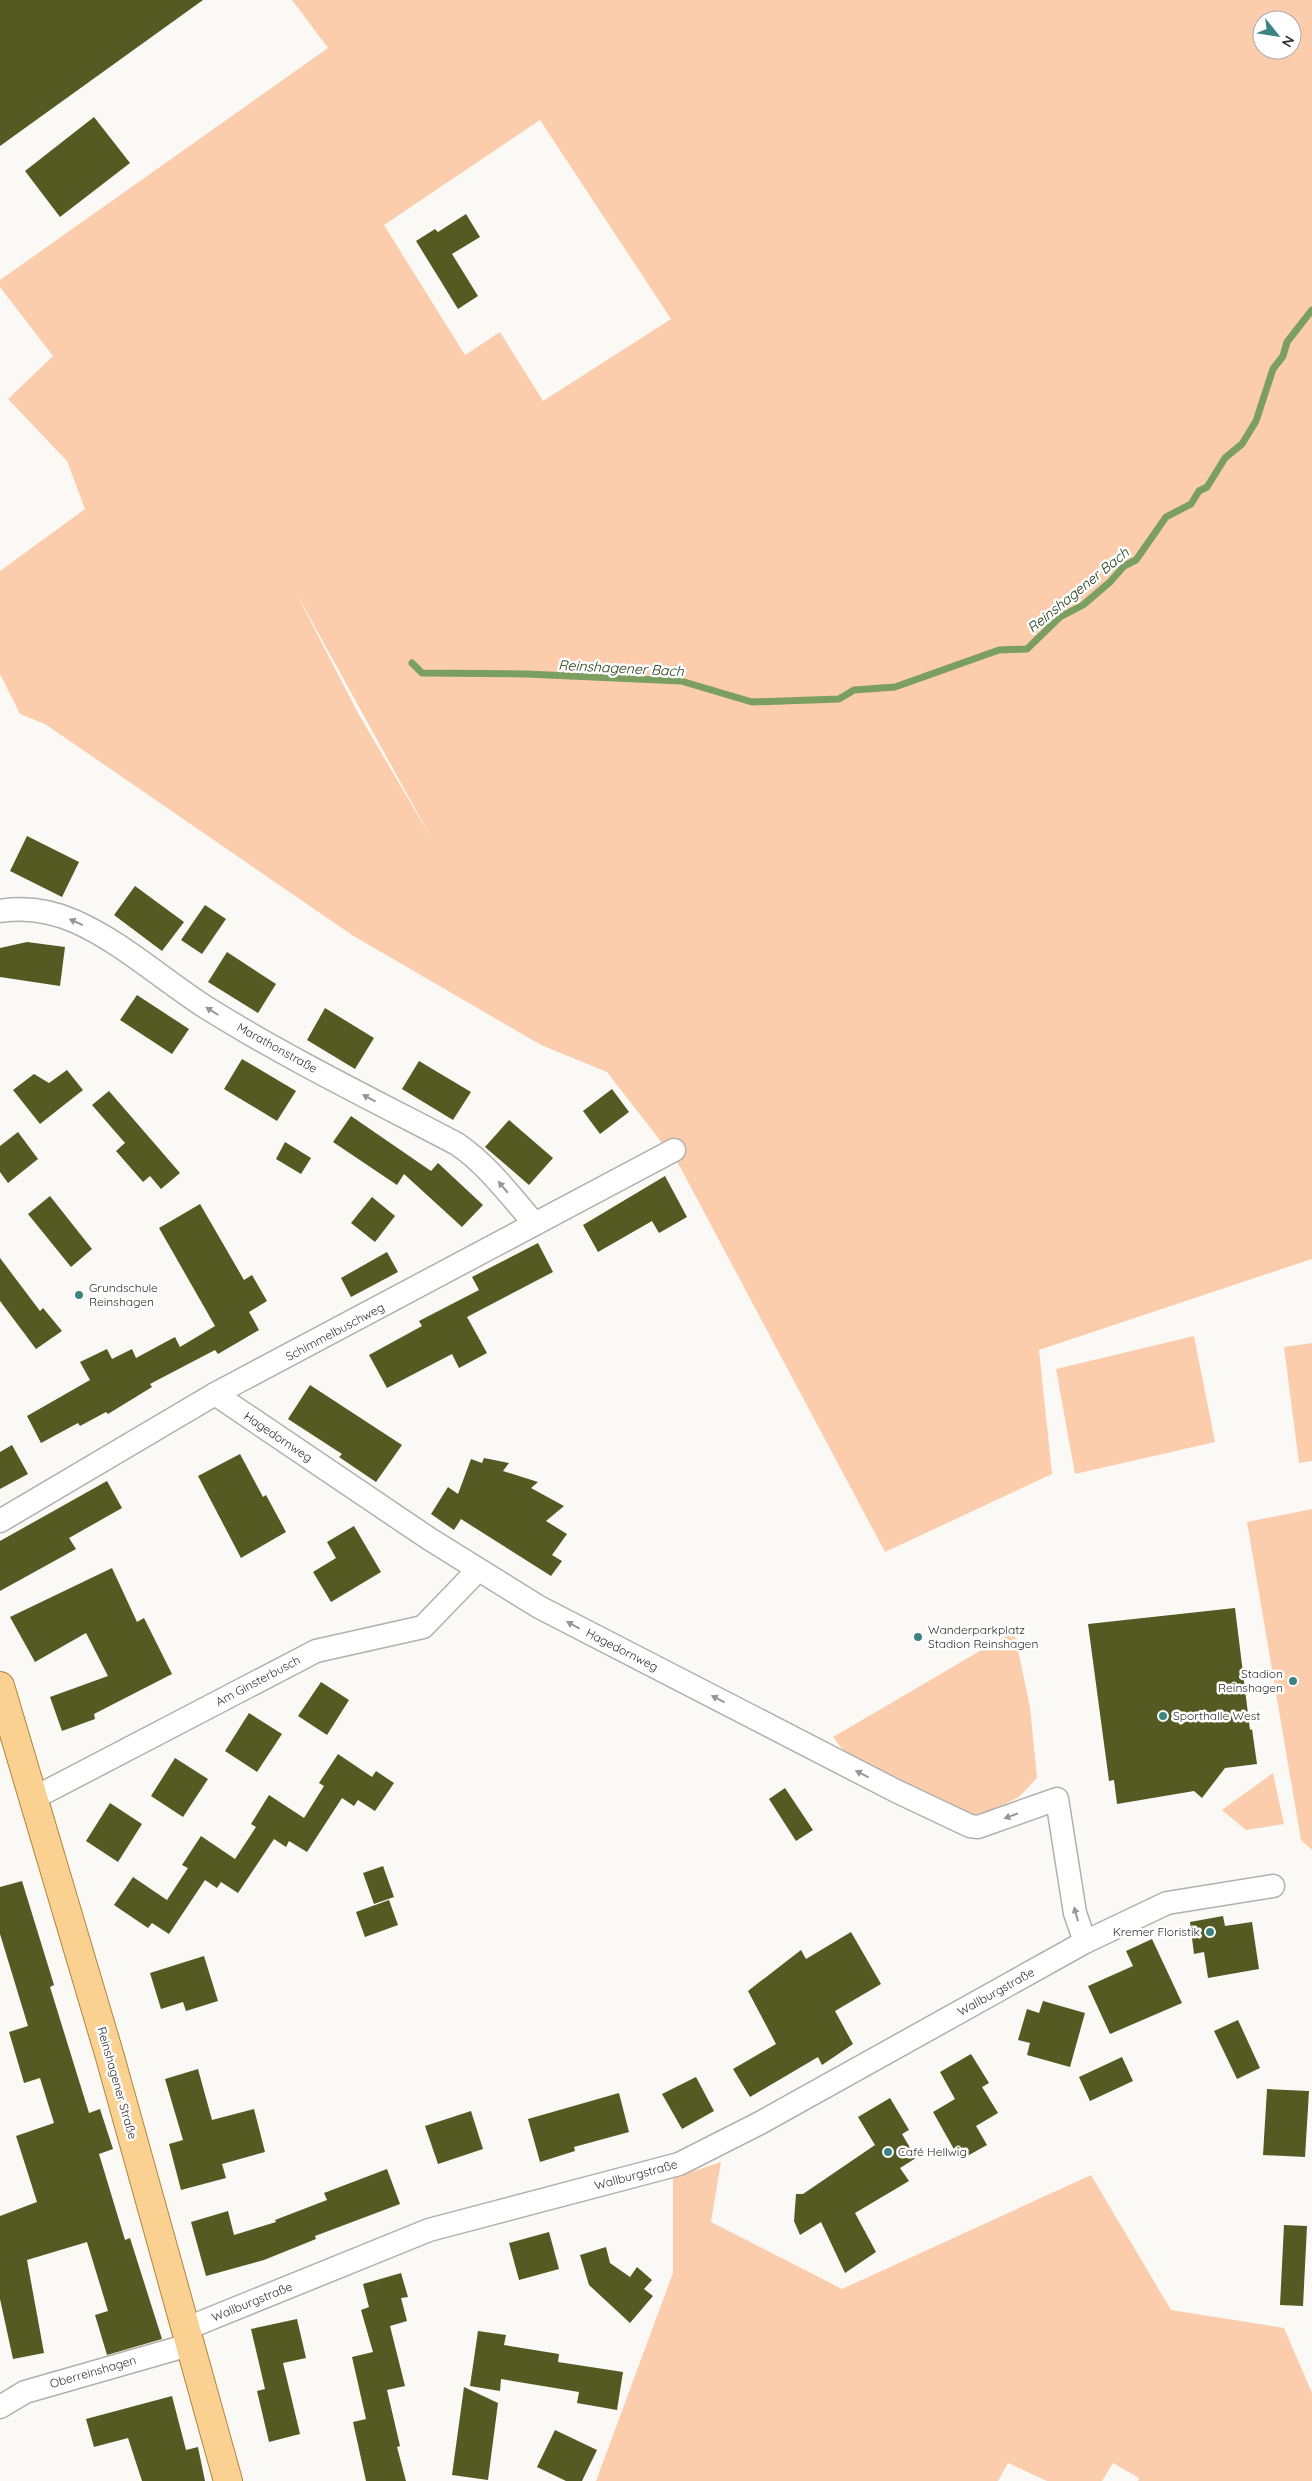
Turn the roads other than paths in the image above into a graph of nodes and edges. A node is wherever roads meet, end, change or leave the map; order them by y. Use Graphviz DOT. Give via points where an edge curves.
graph roads {
  1 [pos="0,911"];
  2 [pos="674,1150"];
  3 [pos="534,1224"];
  4 [pos="215,1394"];
  5 [pos="0,1521"];
  6 [pos="478,1570"];
  7 [pos="0,1686"];
  8 [pos="34,1798"];
  9 [pos="1273,1886"];
  10 [pos="1085,1942"];
  11 [pos="187,2337"];
  12 [pos="0,2407"];
  13 [pos="228,2481"];
  3 -- 1 [label="street, Marathonstraße, one-way" via="488,1169 457,1144 256,1038 97,932 44,911"];
  2 -- 3 [label="street, Schimmelbuschweg"];
  3 -- 4 [label="street, Schimmelbuschweg"];
  4 -- 5 [label="street, Schimmelbuschweg"];
  4 -- 6 [label="street, Hagedornweg"];
  6 -- 8 [label="street, Am Ginsterbusch" via="423,1627 316,1651"];
  10 -- 6 [label="street, Hagedornweg, one-way" via="1075,1913 1057,1800 978,1827 970,1826 596,1637"];
  7 -- 8 [label="main road, Reinshagener Straße"];
  8 -- 11 [label="main road, Reinshagener Straße"];
  9 -- 10 [label="street, Wallburgstraße" via="1167,1903"];
  10 -- 11 [label="street, Wallburgstraße" via="760,2123 679,2164 428,2230"];
  11 -- 12 [label="street, Oberreinshagen" via="25,2392"];
  11 -- 13 [label="main road, Reinshagener Straße"];
}
